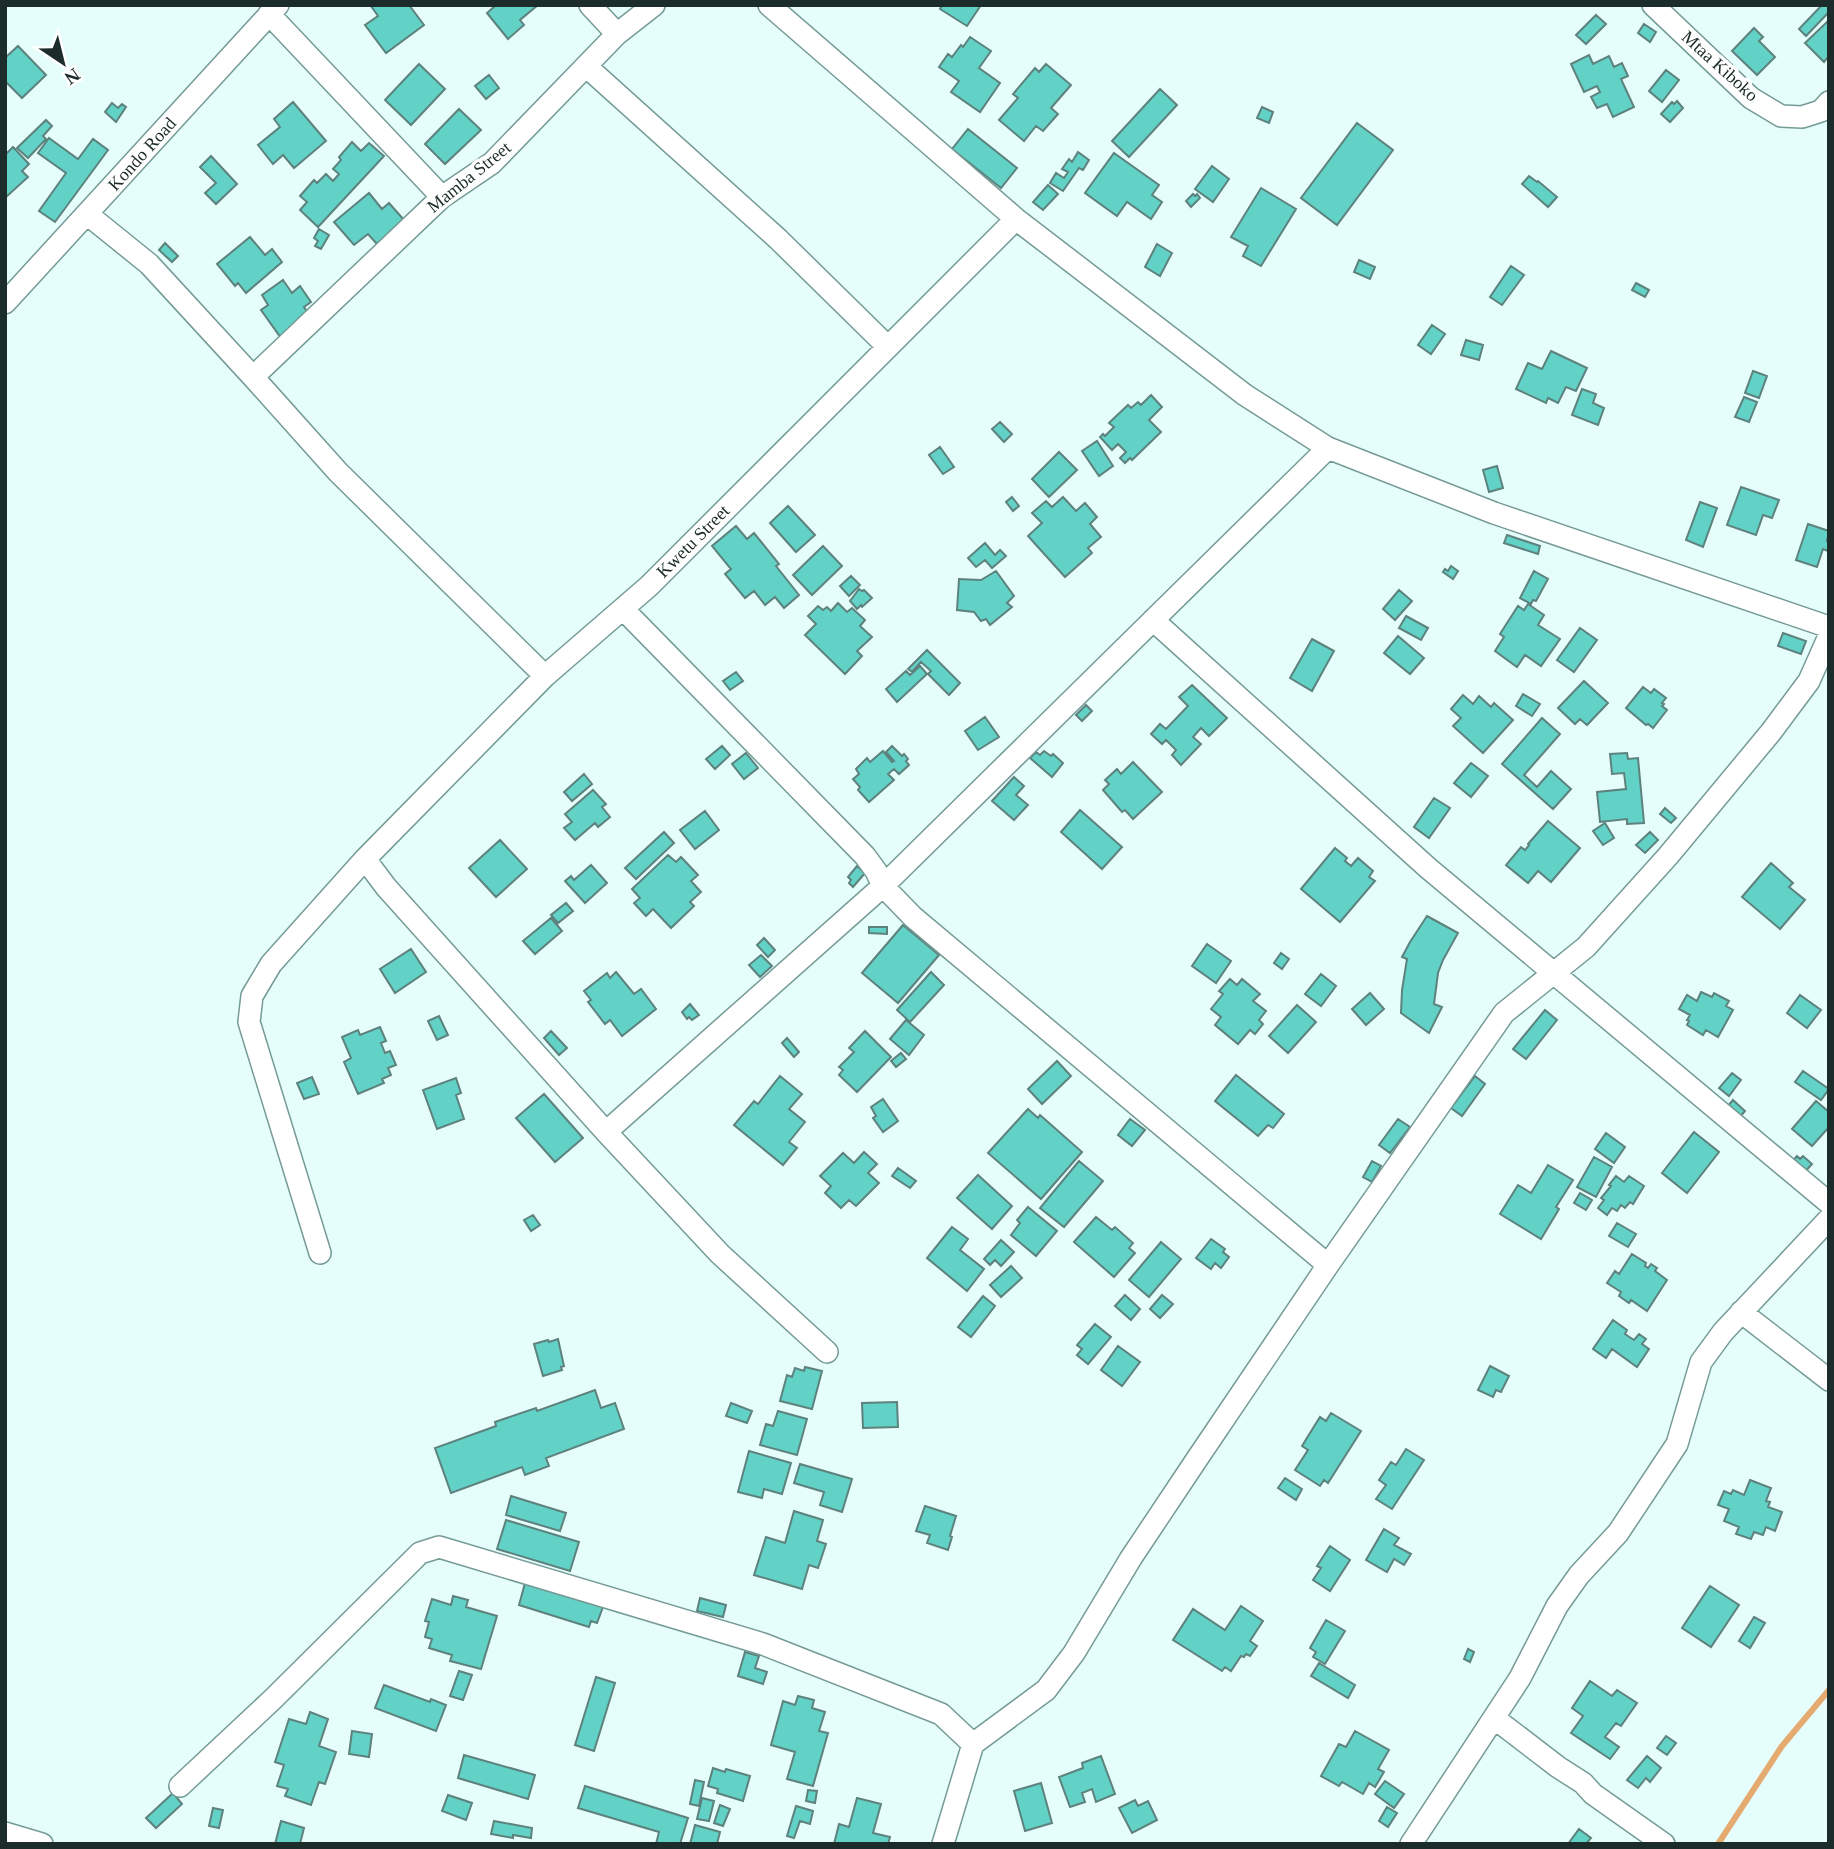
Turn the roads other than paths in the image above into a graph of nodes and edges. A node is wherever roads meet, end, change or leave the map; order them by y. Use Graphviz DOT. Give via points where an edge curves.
graph roads {
  1 [pos="590,5"];
  2 [pos="653,5"];
  3 [pos="769,5"];
  4 [pos="1653,5"];
  5 [pos="274,10"];
  6 [pos="617,34"];
  7 [pos="587,67"];
  8 [pos="1829,102"];
  9 [pos="442,197"];
  10 [pos="87,214"];
  11 [pos="1016,219"];
  12 [pos="5,303"];
  13 [pos="888,346"];
  14 [pos="253,377"];
  15 [pos="1328,449"];
  16 [pos="623,609"];
  17 [pos="1153,621"];
  18 [pos="1829,627"];
  19 [pos="1829,636"];
  20 [pos="545,676"];
  21 [pos="365,859"];
  22 [pos="883,886"];
  23 [pos="1554,973"];
  24 [pos="606,1132"];
  25 [pos="1829,1203"];
  26 [pos="1829,1219"];
  27 [pos="320,1253"];
  28 [pos="1328,1265"];
  29 [pos="1741,1312"];
  30 [pos="827,1352"];
  31 [pos="1829,1380"];
  32 [pos="1494,1718"];
  33 [pos="973,1744"];
  34 [pos="180,1786"];
  35 [pos="5,1833"];
  36 [pos="42,1844"];
  37 [pos="943,1844"];
  38 [pos="1411,1844"];
  39 [pos="1664,1844"];
  1 -- 6 [label="street"];
  2 -- 6 [label="street, Mamba Street"];
  3 -- 11 [label="street"];
  4 -- 8 [label="street, Mtaa Kiboko" via="1751,98 1781,116 1802,117 1821,111"];
  5 -- 9 [label="street"];
  5 -- 10 [label="street, Kondo Road"];
  6 -- 7 [label="street, Mamba Street"];
  7 -- 9 [label="street, Mamba Street" via="492,163"];
  7 -- 13 [label="street" via="778,239"];
  9 -- 14 [label="street, Mamba Street"];
  10 -- 12 [label="street, Kondo Road"];
  10 -- 14 [label="street" via="149,264"];
  11 -- 13 [label="street, Kwetu Street"];
  11 -- 15 [label="street" via="1245,395"];
  13 -- 16 [label="street, Kwetu Street"];
  14 -- 20 [label="street" via="338,472"];
  15 -- 17 [label="street"];
  15 -- 18 [label="street" via="1494,513"];
  16 -- 20 [label="street, Kwetu Street"];
  16 -- 22 [label="street" via="865,856"];
  17 -- 22 [label="street"];
  17 -- 23 [label="street" via="1418,859"];
  19 -- 23 [label="street" via="1809,681 1772,732 1650,877 1586,947"];
  20 -- 21 [label="street, Kwetu Street"];
  21 -- 24 [label="street"];
  21 -- 27 [label="street, Kwetu Street" via="271,964 252,996 249,1022"];
  22 -- 24 [label="street"];
  22 -- 28 [label="street" via="914,917"];
  23 -- 25 [label="street"];
  23 -- 28 [label="street" via="1504,1013"];
  24 -- 30 [label="street" via="720,1254"];
  26 -- 29 [label="street"];
  28 -- 33 [label="street" via="1131,1558 1074,1653 1046,1690"];
  29 -- 31 [label="street"];
  29 -- 32 [label="street" via="1701,1362 1677,1444 1618,1533 1557,1606"];
  32 -- 38 [label="street"];
  32 -- 39 [label="street"];
  33 -- 34 [label="street" via="941,1714 763,1644 439,1547 419,1553"];
  33 -- 37 [label="street"];
  35 -- 36 [label="street"];
}
